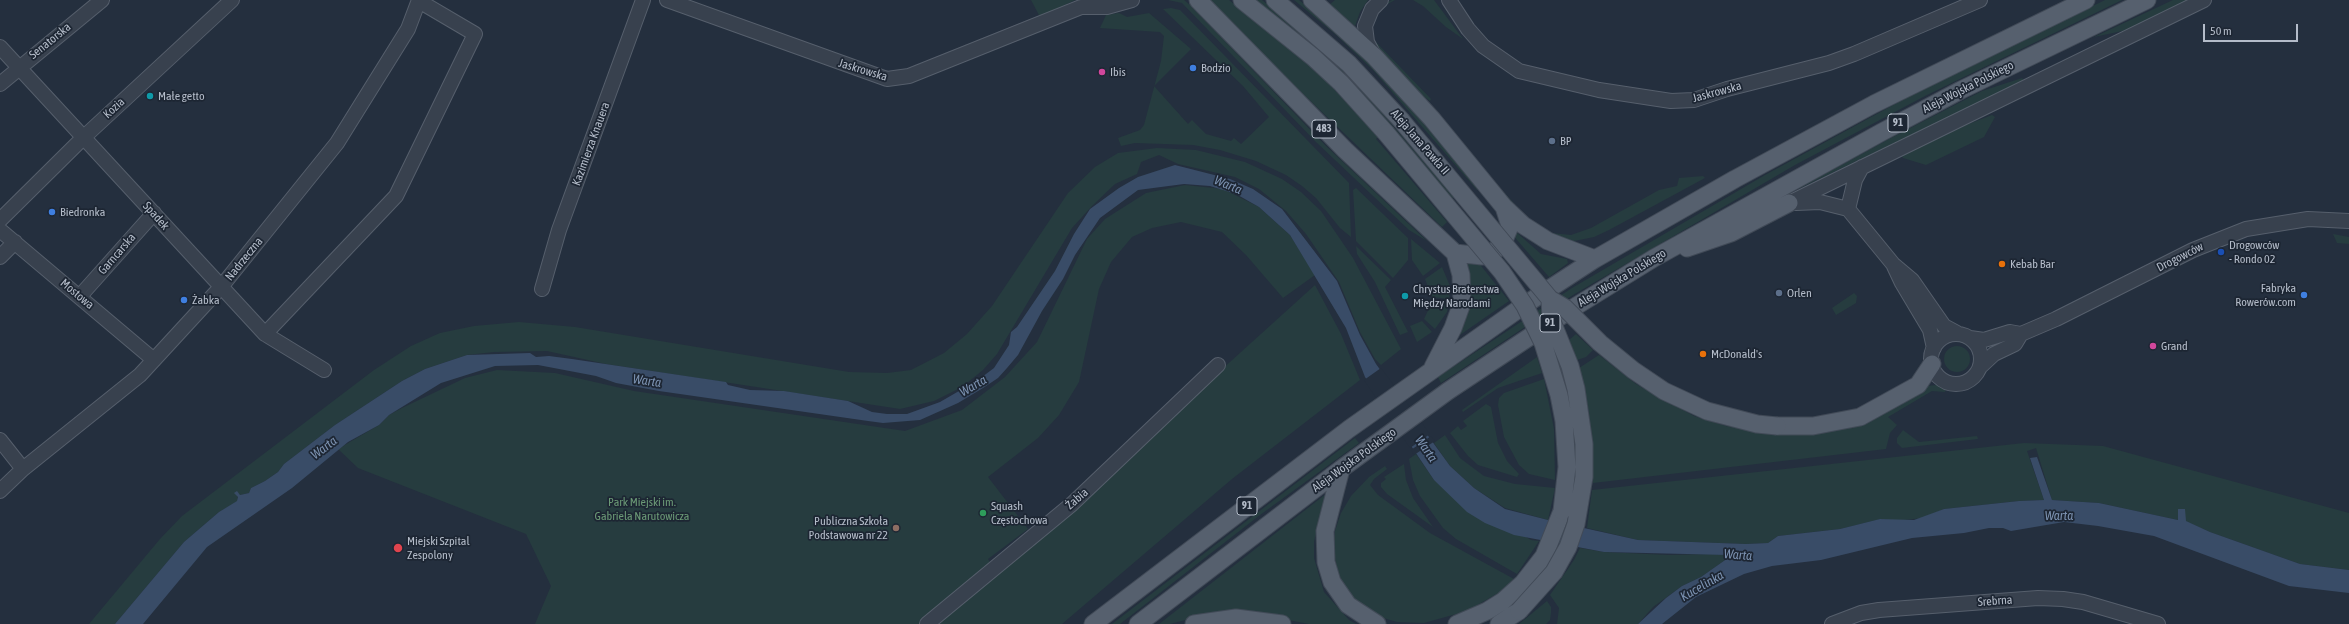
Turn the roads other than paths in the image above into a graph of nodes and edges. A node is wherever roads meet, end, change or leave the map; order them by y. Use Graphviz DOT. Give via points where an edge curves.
graph roads {
  1 [pos="102,0"];
  2 [pos="232,0"];
  3 [pos="643,0"];
  4 [pos="667,0"];
  5 [pos="1132,0"];
  6 [pos="1198,0"];
  7 [pos="1242,0"];
  8 [pos="1275,0"];
  9 [pos="1312,0"];
  10 [pos="1381,0"];
  11 [pos="1449,0"];
  12 [pos="1980,0"];
  13 [pos="2086,0"];
  14 [pos="2147,0"];
  15 [pos="2204,0"];
  16 [pos="419,1"];
  17 [pos="1083,4"];
  18 [pos="0,47"];
  19 [pos="1374,56"];
  20 [pos="19,66"];
  21 [pos="0,84"];
  22 [pos="84,137"];
  23 [pos="1862,167"];
  24 [pos="1789,204"];
  25 [pos="1504,207"];
  26 [pos="1848,209"];
  27 [pos="154,213"];
  28 [pos="0,220"];
  29 [pos="2349,221"];
  30 [pos="0,230"];
  31 [pos="15,242"];
  32 [pos="1455,253"];
  33 [pos="0,257"];
  34 [pos="1654,258"];
  35 [pos="1595,259"];
  36 [pos="1893,264"];
  37 [pos="221,287"];
  38 [pos="542,289"];
  39 [pos="80,296"];
  40 [pos="1550,299"];
  41 [pos="265,334"];
  42 [pos="1957,334"];
  43 [pos="2021,334"];
  44 [pos="1970,338"];
  45 [pos="1933,356"];
  46 [pos="154,360"];
  47 [pos="1218,365"];
  48 [pos="1980,367"];
  49 [pos="1432,369"];
  50 [pos="324,370"];
  51 [pos="0,440"];
  52 [pos="23,469"];
  53 [pos="1341,469"];
  54 [pos="0,491"];
  55 [pos="927,624"];
  56 [pos="1093,624"];
  57 [pos="1138,624"];
  58 [pos="1194,624"];
  59 [pos="1282,624"];
  60 [pos="1377,624"];
  61 [pos="1457,624"];
  62 [pos="1499,624"];
  63 [pos="1832,624"];
  64 [pos="2158,624"];
  1 -- 20 [label="street, Senatorska"];
  2 -- 22 [label="street, Kozia"];
  3 -- 38 [label="street, Kazimierza Knauera" via="559,230"];
  4 -- 17 [label="street, Jaskrowska" via="887,79 909,76"];
  5 -- 17 [label="street, Jaskrowska" via="1107,7"];
  6 -- 32 [label="main road, 483" via="1345,150"];
  7 -- 61 [label="main road, bridge" via="1313,57 1386,133 1498,267 1517,293 1543,343 1560,395 1566,445 1567,467 1562,511 1544,556 1523,583 1480,615"];
  8 -- 40 [label="main road, Aleja Jana Pawła II, bridge" via="1349,64 1401,120"];
  9 -- 19 [label="main road, Aleja Jana Pawła II"];
  10 -- 19 [label="street" via="1372,9 1365,26 1367,42"];
  11 -- 12 [label="street, Jaskrowska" via="1483,46 1519,71 1599,90 1671,101 1694,100 1829,63"];
  13 -- 35 [label="main road, 91" via="1874,104"];
  14 -- 34 [label="main road, Aleja Wojska Polskiego / 91" via="1961,90 1779,187"];
  15 -- 23 [label="street"];
  16 -- 37 [label="street, Nadrzeczna" via="408,29 337,143"];
  16 -- 41 [label="street" via="475,34 396,196"];
  18 -- 20 [label="street, Spadek"];
  19 -- 25 [label="main road, Aleja Jana Pawła II" via="1432,119"];
  20 -- 21 [label="street, Senatorska"];
  20 -- 22 [label="street, Spadek"];
  22 -- 27 [label="street, Spadek"];
  22 -- 28 [label="street, Kozia"];
  23 -- 24 [label="street"];
  23 -- 26 [label="street" via="1854,180"];
  24 -- 26 [label="street" via="1814,201"];
  24 -- 34 [label="main road" via="1731,233"];
  25 -- 32 [label="main road" via="1510,226 1502,245 1490,254 1482,256"];
  25 -- 35 [label="main road" via="1537,236"];
  26 -- 36 [label="street"];
  27 -- 37 [label="street, Spadek"];
  27 -- 39 [label="street, Garncarska"];
  29 -- 43 [label="street, Drogowców" via="2308,218 2264,225 2222,236"];
  30 -- 31 [label="street, Mostowa"];
  31 -- 33 [label="street"];
  31 -- 39 [label="street, Mostowa"];
  32 -- 49 [label="main road" via="1461,275 1462,303 1453,328"];
  34 -- 53 [label="main road, Aleja Wojska Polskiego / 91" via="1448,391"];
  35 -- 49 [label="main road, 91"];
  36 -- 42 [label="street" via="1912,280 1944,326"];
  36 -- 45 [label="street" via="1930,330"];
  37 -- 41 [label="street, Spadek"];
  37 -- 46 [label="street, Nadrzeczna"];
  39 -- 46 [label="street, Mostowa"];
  40 -- 45 [label="main road, Aleja Jana Pawła II, bridge" via="1565,308 1627,366 1664,391 1689,404 1725,417 1777,426 1813,426 1860,417 1918,385"];
  40 -- 62 [label="main road, bridge" via="1551,319 1570,366 1576,389 1584,444 1584,477 1576,524 1568,547 1554,572 1519,611"];
  41 -- 50 [label="street, Spadek"];
  42 -- 44 [label="street"];
  42 -- 45 [label="street" via="1943,337"];
  43 -- 44 [label="street, Drogowców" via="2010,332 1984,340"];
  43 -- 48 [label="street, Drogowców" via="2015,344 1994,354"];
  44 -- 48 [label="street" via="1979,348"];
  45 -- 48 [label="street" via="1940,377 1954,384 1970,380"];
  46 -- 52 [label="street, Nadrzeczna" via="140,375"];
  47 -- 55 [label="street, Żabia" via="1072,504"];
  49 -- 56 [label="main road, 91"];
  51 -- 52 [label="street"];
  52 -- 54 [label="street, Nadrzeczna"];
  53 -- 57 [label="main road, Aleja Wojska Polskiego / 91"];
  53 -- 60 [label="main road" via="1325,531 1326,562 1332,582 1348,605"];
  58 -- 59 [label="main road" via="1236,618"];
  63 -- 64 [label="street, Srebrna" via="1861,613 1879,610 2038,598 2083,602"];
}
